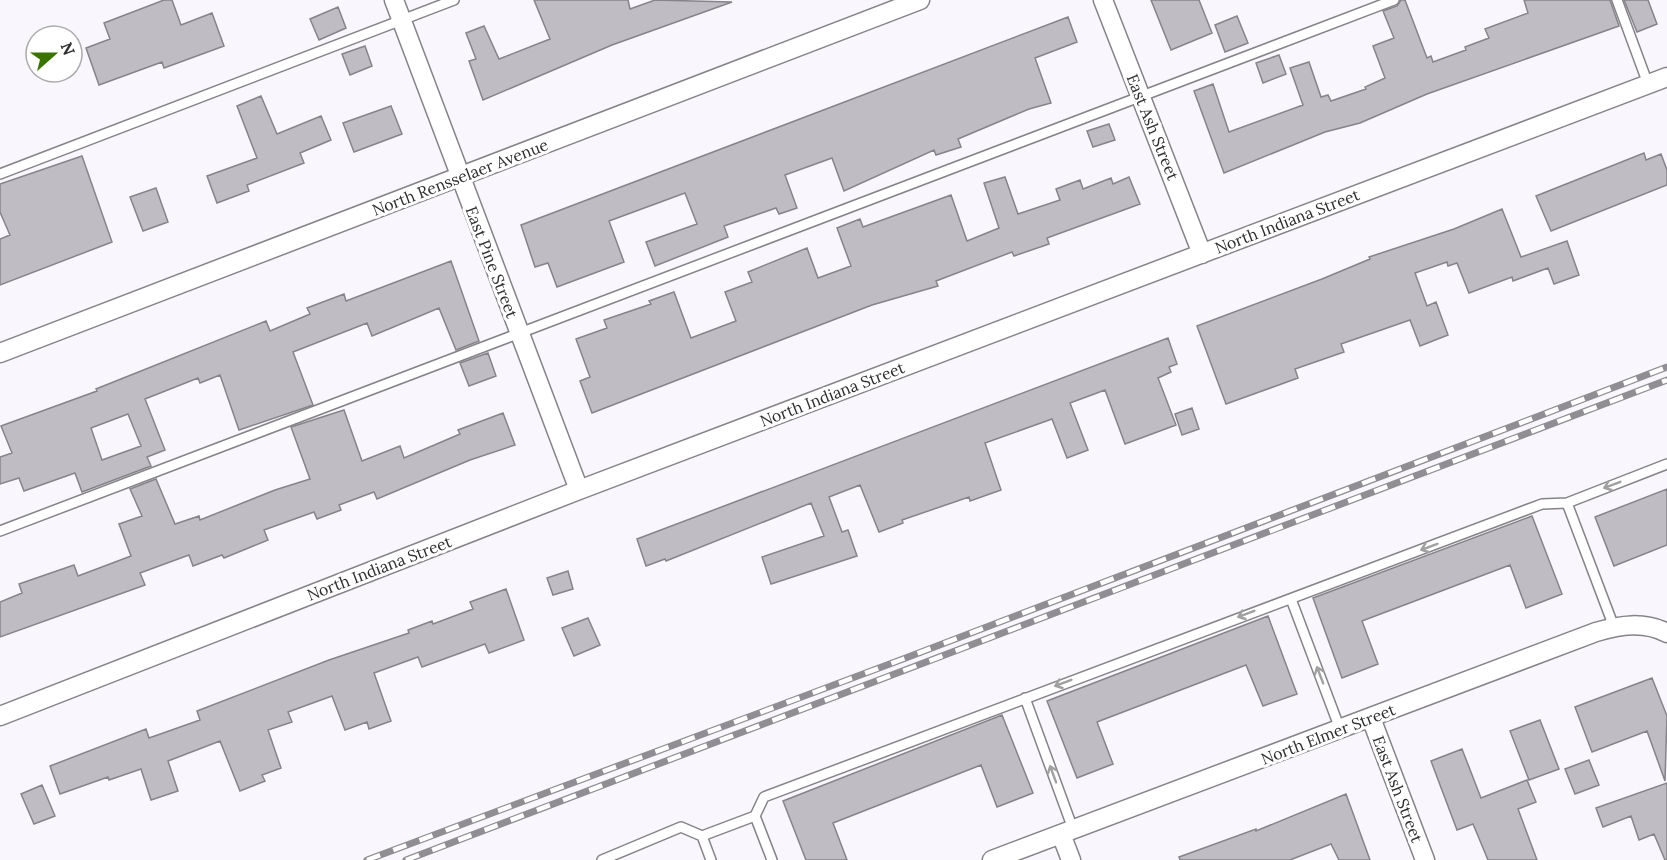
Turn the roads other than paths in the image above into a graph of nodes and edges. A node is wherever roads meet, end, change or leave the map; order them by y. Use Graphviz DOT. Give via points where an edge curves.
graph roads {
  1 [pos="394,0"];
  2 [pos="454,0"];
  3 [pos="920,0"];
  4 [pos="1102,0"];
  5 [pos="1394,0"];
  6 [pos="1617,0"];
  7 [pos="402,20"];
  8 [pos="1667,77"];
  9 [pos="1648,84"];
  10 [pos="1141,98"];
  11 [pos="0,174"];
  12 [pos="460,177"];
  13 [pos="1202,254"];
  14 [pos="519,334"];
  15 [pos="0,354"];
  16 [pos="1667,464"];
  17 [pos="579,490"];
  18 [pos="1567,503"];
  19 [pos="0,531"];
  20 [pos="1291,599"];
  21 [pos="1614,627"];
  22 [pos="1667,633"];
  23 [pos="1025,698"];
  24 [pos="0,716"];
  25 [pos="1371,718"];
  26 [pos="1340,729"];
  27 [pos="755,816"];
  28 [pos="1067,831"];
  29 [pos="702,836"];
  30 [pos="602,860"];
  31 [pos="711,860"];
  32 [pos="772,860"];
  33 [pos="992,860"];
  34 [pos="1071,860"];
  35 [pos="1425,860"];
  1 -- 7 [label="street, East Pine Street"];
  2 -- 7 [label="lane"];
  3 -- 12 [label="street, North Rensselaer Avenue"];
  4 -- 10 [label="street, East Ash Street"];
  5 -- 10 [label="lane"];
  6 -- 9 [label="lane"];
  7 -- 11 [label="lane"];
  7 -- 12 [label="street, East Pine Street"];
  8 -- 9 [label="street, North Indiana Street"];
  9 -- 13 [label="street, North Indiana Street"];
  10 -- 13 [label="street, East Ash Street"];
  10 -- 14 [label="lane" via="871,197"];
  12 -- 14 [label="street, East Pine Street"];
  12 -- 15 [label="street, North Rensselaer Avenue"];
  13 -- 17 [label="street, North Indiana Street"];
  14 -- 17 [label="street, East Pine Street"];
  14 -- 19 [label="lane"];
  16 -- 18 [label="lane, one-way"];
  17 -- 24 [label="street, North Indiana Street"];
  18 -- 20 [label="lane, one-way" via="1542,504"];
  18 -- 21 [label="lane"];
  20 -- 23 [label="lane, one-way"];
  26 -- 20 [label="lane, one-way"];
  21 -- 22 [label="street, North Elmer Street" via="1644,625"];
  21 -- 25 [label="street, North Elmer Street"];
  23 -- 27 [label="lane" via="764,797"];
  28 -- 23 [label="lane, one-way"];
  25 -- 26 [label="street, North Elmer Street"];
  25 -- 35 [label="street, East Ash Street"];
  26 -- 28 [label="street, North Elmer Street"];
  27 -- 29 [label="lane"];
  27 -- 32 [label="lane"];
  28 -- 33 [label="street, North Elmer Street"];
  28 -- 34 [label="street"];
  29 -- 30 [label="lane" via="681,827"];
  29 -- 31 [label="lane"];
}
